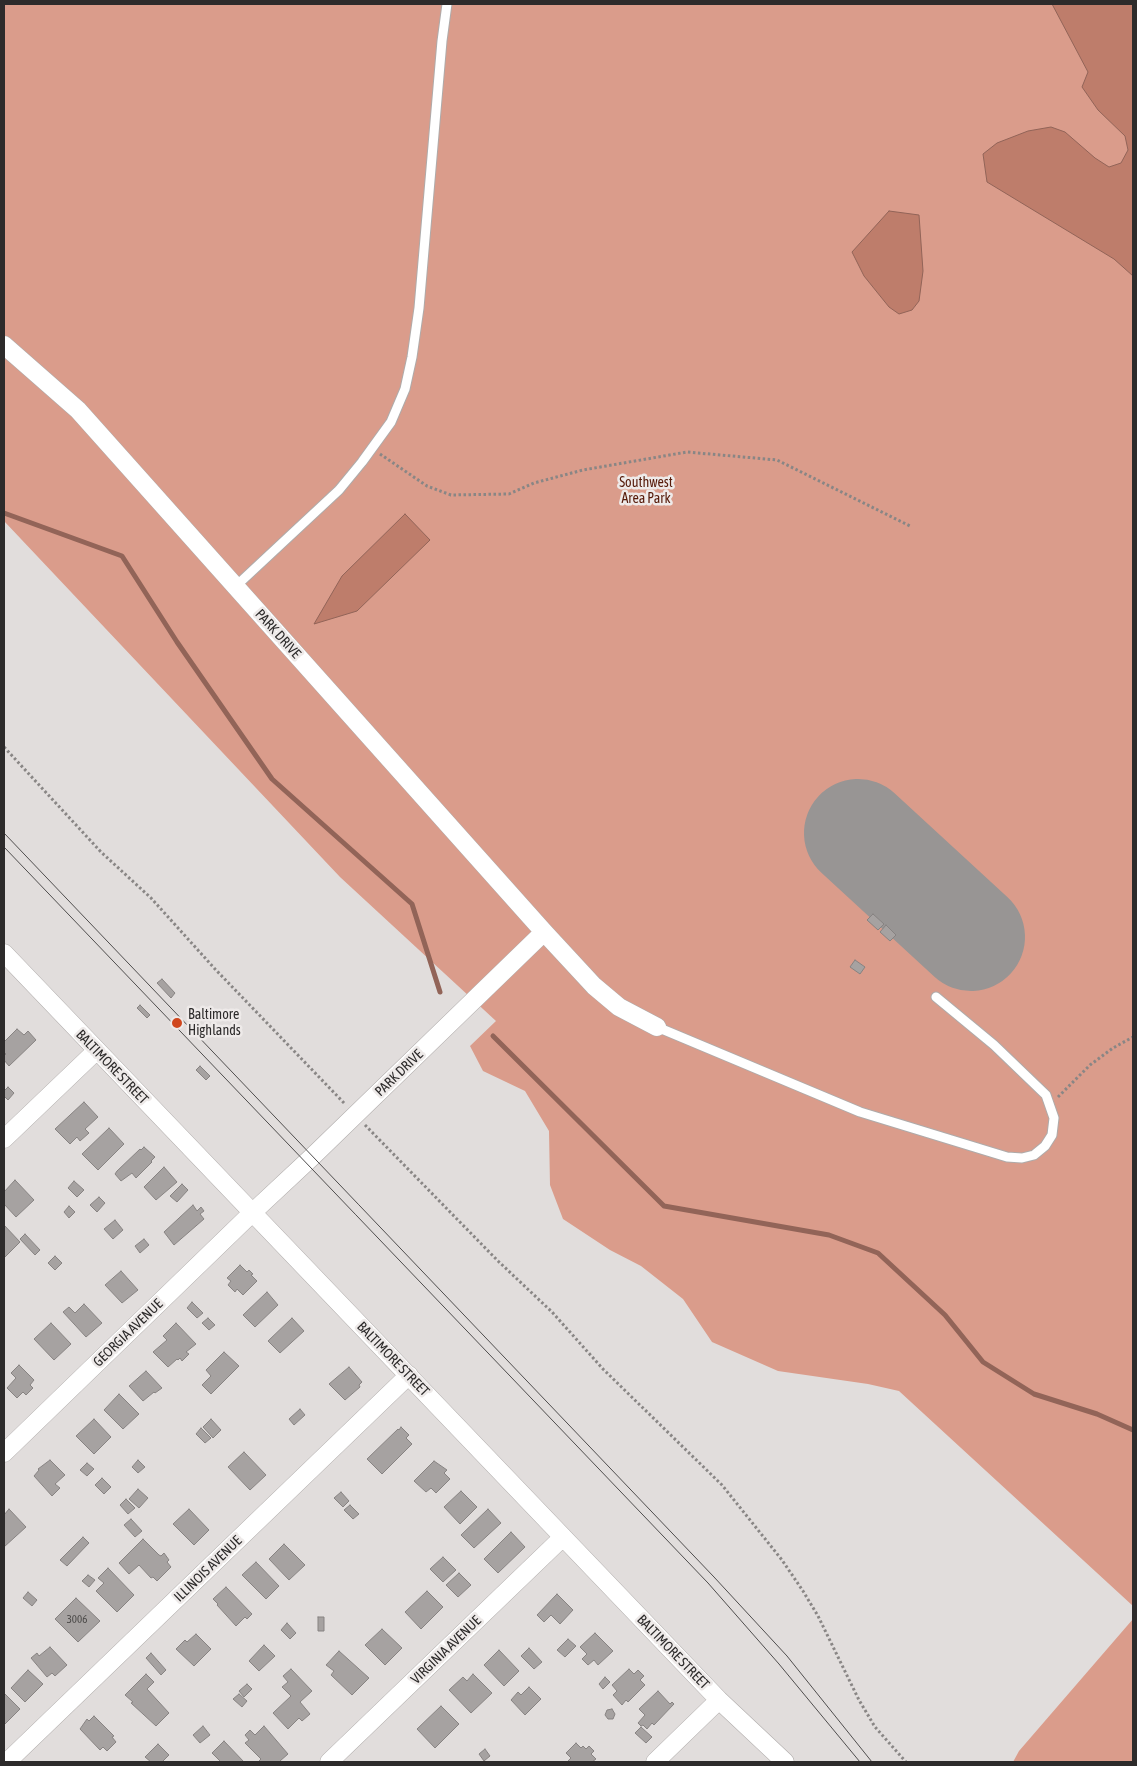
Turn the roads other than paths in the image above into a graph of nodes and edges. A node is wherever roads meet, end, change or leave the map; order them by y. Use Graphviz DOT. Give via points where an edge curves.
graph roads {
  1 [pos="447,4"];
  2 [pos="4,345"];
  3 [pos="236,586"];
  4 [pos="544,932"];
  5 [pos="4,953"];
  6 [pos="936,997"];
  7 [pos="657,1027"];
  8 [pos="96,1051"];
  9 [pos="4,1140"];
  10 [pos="253,1212"];
  11 [pos="409,1375"];
  12 [pos="4,1453"];
  13 [pos="563,1537"];
  14 [pos="719,1700"];
  15 [pos="5,1762"];
  16 [pos="329,1762"];
  17 [pos="654,1762"];
  18 [pos="785,1762"];
  1 -- 3 [label="lane" via="419,308 405,389 391,422 339,490"];
  2 -- 3 [label="street, PARK DRIVE" via="78,410"];
  3 -- 4 [label="street, PARK DRIVE"];
  4 -- 7 [label="street, PARK DRIVE" via="594,986 619,1007"];
  4 -- 10 [label="street, PARK DRIVE"];
  5 -- 8 [label="street, BALTIMORE STREET"];
  6 -- 7 [label="lane" via="1046,1095 1054,1118 1052,1135 1034,1155 1007,1157 860,1112"];
  8 -- 9 [label="street"];
  8 -- 10 [label="street, BALTIMORE STREET"];
  10 -- 11 [label="street, BALTIMORE STREET"];
  10 -- 12 [label="street, GEORGIA AVENUE"];
  11 -- 13 [label="street, BALTIMORE STREET"];
  11 -- 15 [label="street, ILLINOIS AVENUE"];
  13 -- 14 [label="street, BALTIMORE STREET"];
  13 -- 16 [label="street, VIRGINIA AVENUE"];
  14 -- 17 [label="street"];
  14 -- 18 [label="street, BALTIMORE STREET"];
}
